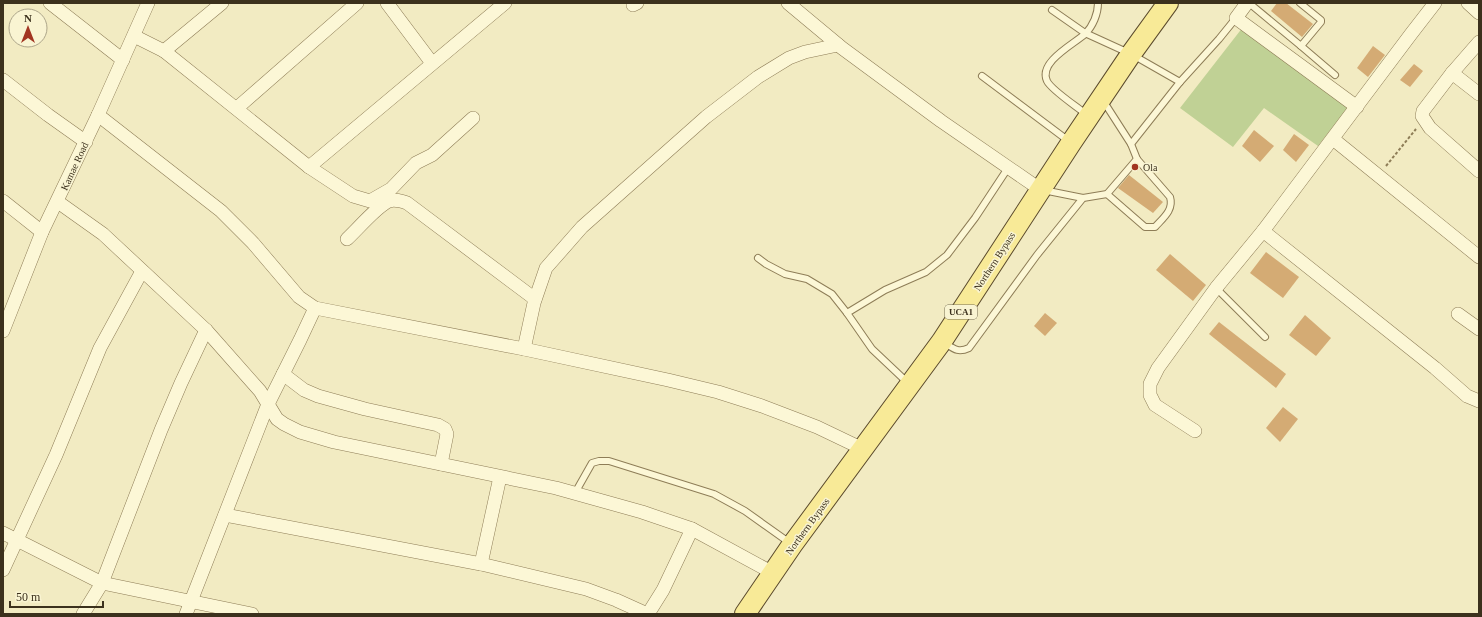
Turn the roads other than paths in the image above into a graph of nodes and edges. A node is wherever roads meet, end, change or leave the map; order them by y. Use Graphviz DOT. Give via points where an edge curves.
graph roads {
  1 [pos="50,3"];
  2 [pos="148,3"];
  3 [pos="222,3"];
  4 [pos="357,3"];
  5 [pos="387,3"];
  6 [pos="505,3"];
  7 [pos="788,3"];
  8 [pos="1098,3"];
  9 [pos="1168,3"];
  10 [pos="1248,3"];
  11 [pos="1300,3"];
  12 [pos="1435,3"];
  13 [pos="1468,3"];
  14 [pos="1052,10"];
  15 [pos="1479,13"];
  16 [pos="1236,18"];
  17 [pos="1085,33"];
  18 [pos="134,36"];
  19 [pos="1479,42"];
  20 [pos="838,45"];
  21 [pos="1301,46"];
  22 [pos="164,51"];
  23 [pos="1131,54"];
  24 [pos="123,60"];
  25 [pos="432,63"];
  26 [pos="1452,73"];
  27 [pos="1335,75"];
  28 [pos="982,76"];
  29 [pos="3,80"];
  30 [pos="1180,82"];
  31 [pos="1479,94"];
  32 [pos="1102,98"];
  33 [pos="1357,107"];
  34 [pos="237,108"];
  35 [pos="98,116"];
  36 [pos="1090,116"];
  37 [pos="473,118"];
  38 [pos="1333,139"];
  39 [pos="86,142"];
  40 [pos="1071,143"];
  41 [pos="1131,144"];
  42 [pos="1137,160"];
  43 [pos="309,167"];
  44 [pos="1008,168"];
  45 [pos="1479,170"];
  46 [pos="1041,190"];
  47 [pos="1107,194"];
  48 [pos="1083,198"];
  49 [pos="3,201"];
  50 [pos="58,202"];
  51 [pos="1263,231"];
  52 [pos="42,232"];
  53 [pos="347,240"];
  54 [pos="1479,257"];
  55 [pos="758,258"];
  56 [pos="142,271"];
  57 [pos="1216,288"];
  58 [pos="535,299"];
  59 [pos="315,308"];
  60 [pos="847,313"];
  61 [pos="1458,314"];
  62 [pos="4,325"];
  63 [pos="1479,329"];
  64 [pos="206,330"];
  65 [pos="1265,337"];
  66 [pos="942,341"];
  67 [pos="524,349"];
  68 [pos="283,374"];
  69 [pos="911,385"];
  70 [pos="1479,401"];
  71 [pos="268,404"];
  72 [pos="1195,432"];
  73 [pos="863,449"];
  74 [pos="441,464"];
  75 [pos="500,477"];
  76 [pos="575,493"];
  77 [pos="225,515"];
  78 [pos="692,530"];
  79 [pos="3,533"];
  80 [pos="16,541"];
  81 [pos="792,545"];
  82 [pos="481,564"];
  83 [pos="3,570"];
  84 [pos="773,573"];
  85 [pos="102,583"];
  86 [pos="192,602"];
  87 [pos="83,614"];
  88 [pos="186,614"];
  89 [pos="252,614"];
  90 [pos="647,614"];
  91 [pos="744,614"];
  1 -- 24 [label="street"];
  2 -- 18 [label="street, Kamae Road"];
  3 -- 22 [label="street"];
  4 -- 34 [label="street"];
  5 -- 25 [label="street"];
  6 -- 25 [label="street"];
  7 -- 20 [label="street"];
  8 -- 17 [label="lane" via="1094,20"];
  9 -- 23 [label="main road, Northern Bypass / UCA1"];
  10 -- 16 [label="street"];
  10 -- 21 [label="lane"];
  11 -- 21 [label="lane" via="1321,20"];
  12 -- 33 [label="street"];
  13 -- 15 [label="street"];
  14 -- 17 [label="lane"];
  16 -- 30 [label="lane"];
  16 -- 33 [label="street"];
  17 -- 23 [label="lane"];
  17 -- 36 [label="lane" via="1053,59 1046,74 1047,82 1057,92"];
  18 -- 22 [label="street"];
  18 -- 24 [label="street, Kamae Road"];
  19 -- 26 [label="street"];
  20 -- 44 [label="street"];
  20 -- 58 [label="street" via="789,58 758,77 706,117 582,228 546,268"];
  21 -- 27 [label="lane"];
  22 -- 34 [label="street"];
  23 -- 30 [label="lane"];
  23 -- 32 [label="main road, Northern Bypass / UCA1"];
  24 -- 35 [label="street, Kamae Road"];
  25 -- 43 [label="street"];
  26 -- 31 [label="street"];
  26 -- 45 [label="street" via="1423,111 1422,116 1430,128"];
  28 -- 40 [label="lane"];
  29 -- 39 [label="street"];
  30 -- 41 [label="lane"];
  32 -- 36 [label="main road, Northern Bypass / UCA1"];
  32 -- 41 [label="lane"];
  33 -- 38 [label="street"];
  34 -- 43 [label="street"];
  35 -- 39 [label="street, Kamae Road"];
  35 -- 59 [label="street" via="221,211 253,243 299,297"];
  36 -- 40 [label="main road, Northern Bypass / UCA1"];
  37 -- 43 [label="street" via="432,154 416,163 391,189 370,201 353,196"];
  38 -- 51 [label="street"];
  38 -- 54 [label="street"];
  39 -- 50 [label="street, Kamae Road"];
  40 -- 46 [label="main road, Northern Bypass / UCA1"];
  41 -- 42 [label="lane"];
  42 -- 47 [label="lane"];
  42 -- 47 [label="lane" via="1172,202 1171,208 1155,227 1145,227"];
  44 -- 46 [label="street"];
  44 -- 60 [label="lane" via="947,255 926,272 885,290"];
  46 -- 48 [label="lane"];
  46 -- 66 [label="main road, Northern Bypass / UCA1"];
  47 -- 48 [label="lane"];
  48 -- 66 [label="lane" via="1037,255 969,348 955,350"];
  49 -- 52 [label="street"];
  50 -- 52 [label="street, Kamae Road"];
  50 -- 56 [label="street" via="103,234"];
  51 -- 57 [label="street"];
  51 -- 70 [label="street" via="1467,396"];
  52 -- 62 [label="street, Kamae Road"];
  53 -- 58 [label="street" via="388,201 407,203"];
  55 -- 60 [label="lane" via="785,274 807,279 832,294"];
  56 -- 64 [label="street"];
  56 -- 80 [label="street" via="100,348 56,455"];
  57 -- 65 [label="lane"];
  57 -- 72 [label="street" via="1158,368 1150,384 1150,395 1155,405"];
  58 -- 67 [label="street"];
  59 -- 67 [label="street"];
  59 -- 68 [label="street"];
  60 -- 69 [label="lane" via="872,349"];
  61 -- 63 [label="street"];
  64 -- 71 [label="street" via="260,391"];
  64 -- 85 [label="street" via="161,430"];
  66 -- 69 [label="main road, Northern Bypass / UCA1"];
  67 -- 73 [label="street" via="718,392 817,427"];
  68 -- 71 [label="street"];
  68 -- 74 [label="street" via="304,390 318,396 438,425 445,429 447,434"];
  69 -- 73 [label="main road, Northern Bypass / UCA1"];
  71 -- 74 [label="street" via="278,419 300,432 334,442"];
  71 -- 77 [label="street"];
  73 -- 81 [label="main road, Northern Bypass / UCA1"];
  74 -- 75 [label="street"];
  75 -- 76 [label="street"];
  75 -- 82 [label="street"];
  76 -- 78 [label="street" via="642,512"];
  76 -- 81 [label="lane" via="592,463 609,461 714,494 745,511"];
  77 -- 82 [label="street"];
  77 -- 86 [label="street"];
  78 -- 84 [label="street"];
  78 -- 90 [label="street" via="663,590"];
  79 -- 80 [label="street"];
  80 -- 83 [label="street"];
  80 -- 85 [label="street"];
  81 -- 84 [label="main road, Northern Bypass / UCA1"];
  82 -- 90 [label="street" via="586,589"];
  84 -- 91 [label="main road, Northern Bypass / UCA1"];
  85 -- 86 [label="street"];
  85 -- 87 [label="street"];
  86 -- 88 [label="street"];
  86 -- 89 [label="street"];
}
